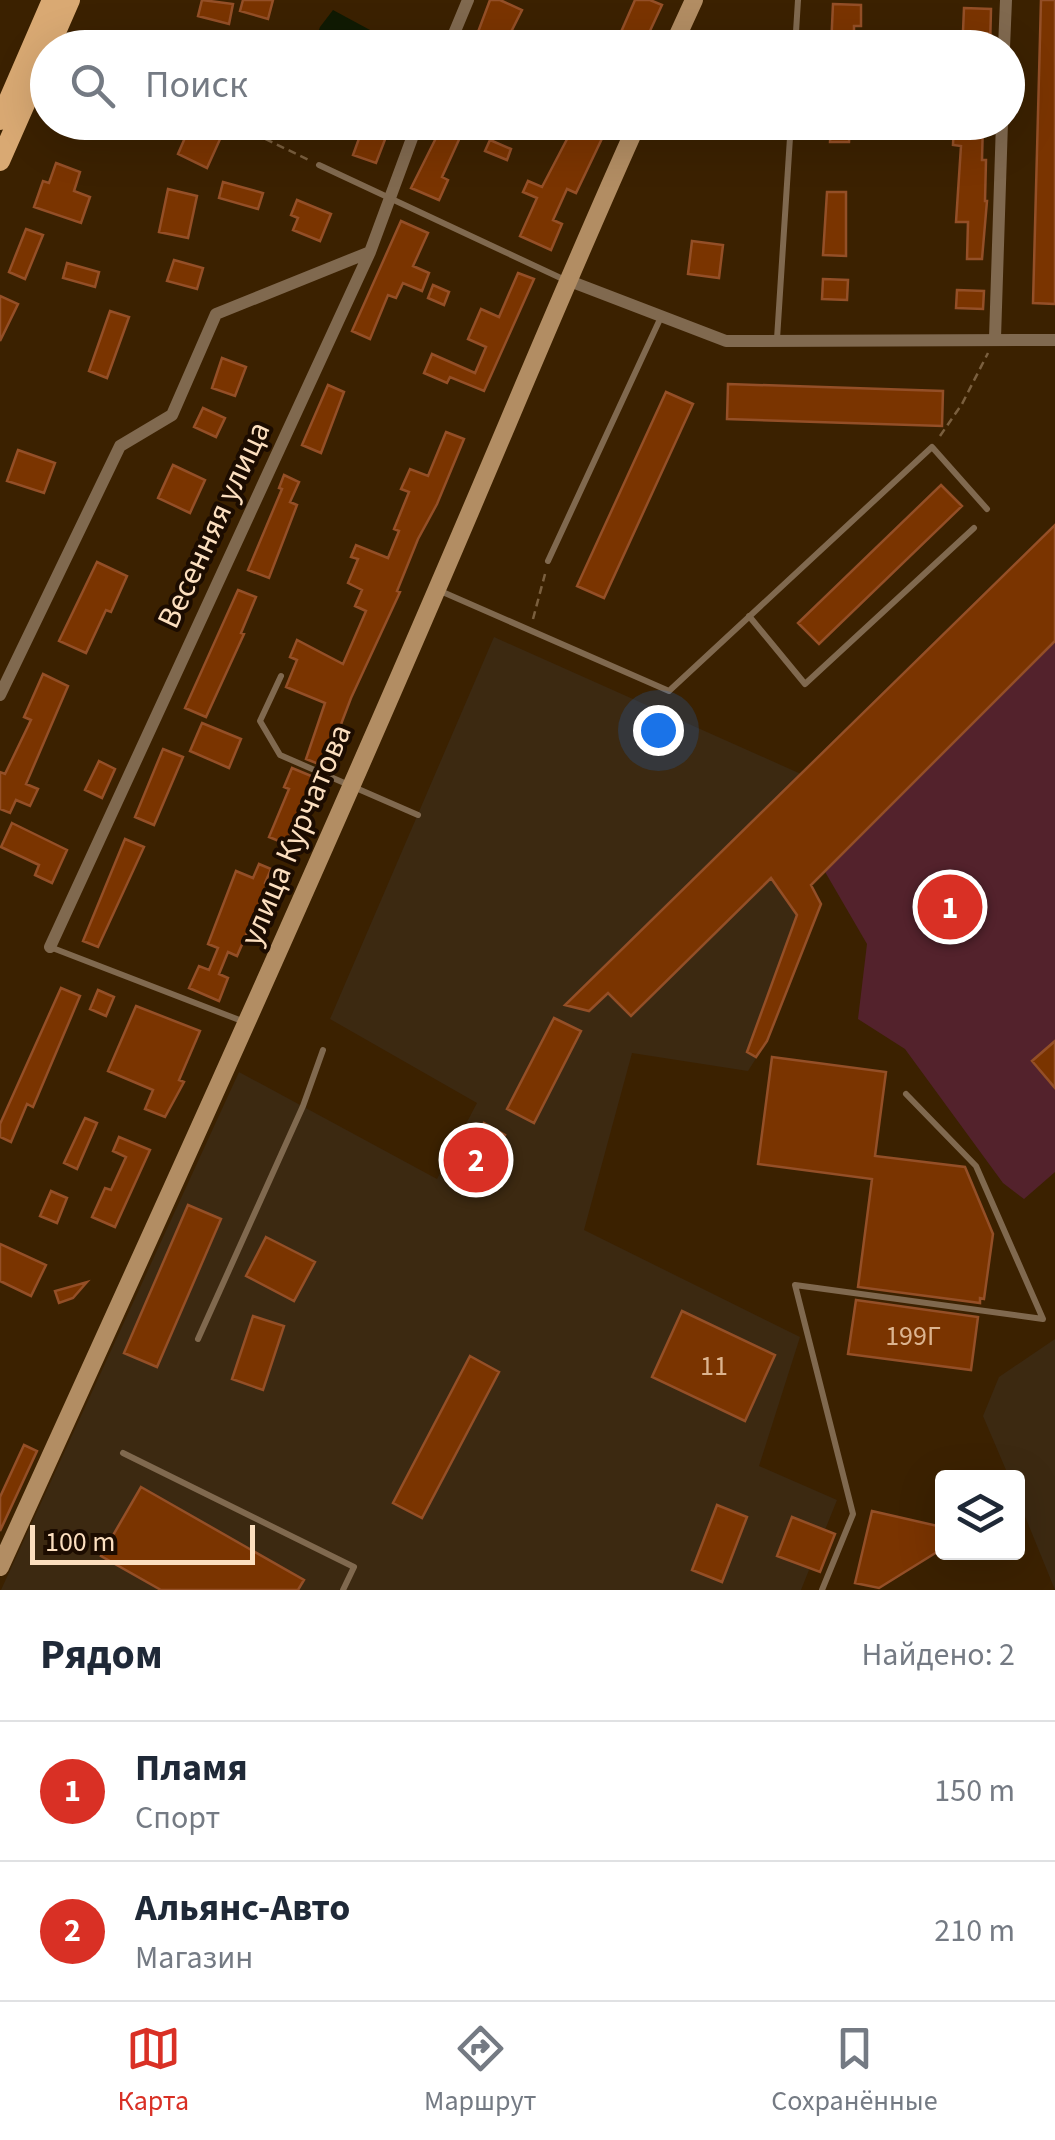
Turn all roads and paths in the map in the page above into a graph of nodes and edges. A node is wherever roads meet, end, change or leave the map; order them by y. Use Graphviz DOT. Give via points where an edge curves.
graph roads {
  1 [pos="52,0"];
  2 [pos="70,0"];
  3 [pos="468,0"];
  4 [pos="694,0"];
  5 [pos="798,0"];
  6 [pos="1006,0"];
  7 [pos="39,30"];
  8 [pos="57,30"];
  9 [pos="456,30"];
  10 [pos="680,30"];
  11 [pos="796,30"];
  12 [pos="1005,30"];
  13 [pos="30,51"];
  14 [pos="30,92"];
  15 [pos="0,120"];
  16 [pos="267,140"];
  17 [pos="411,140"];
  18 [pos="630,140"];
  19 [pos="790,140"];
  20 [pos="1002,140"];
  21 [pos="0,161"];
  22 [pos="319,165"];
  23 [pos="388,198"];
  24 [pos="370,252"];
  25 [pos="566,280"];
  26 [pos="661,317"];
  27 [pos="996,338"];
  28 [pos="777,340"];
  29 [pos="1055,340"];
  30 [pos="932,447"];
  31 [pos="987,509"];
  32 [pos="974,528"];
  33 [pos="548,560"];
  34 [pos="437,590"];
  35 [pos="749,616"];
  36 [pos="530,630"];
  37 [pos="282,676"];
  38 [pos="0,695"];
  39 [pos="349,786"];
  40 [pos="418,814"];
  41 [pos="50,947"];
  42 [pos="248,1024"];
  43 [pos="324,1050"];
  44 [pos="906,1094"];
  45 [pos="198,1340"];
  46 [pos="123,1453"];
  47 [pos="0,1567"];
  48 [pos="343,1590"];
  49 [pos="822,1590"];
  1 -- 7 [label="main road"];
  2 -- 8 [label="main road"];
  3 -- 9 [label="street"];
  4 -- 10 [label="street"];
  5 -- 11 [label="lane"];
  6 -- 12 [label="street"];
  13 -- 15 [label="main road"];
  14 -- 21 [label="main road"];
  16 -- 22 [label="path"];
  17 -- 23 [label="street, Весенняя улица"];
  18 -- 25 [label="street, улица Курчатова"];
  19 -- 28 [label="lane"];
  20 -- 27 [label="street"];
  22 -- 23 [label="lane"];
  23 -- 24 [label="street, Весенняя улица"];
  23 -- 25 [label="lane"];
  24 -- 38 [label="street" via="216,314 172,416 120,446"];
  24 -- 41 [label="street, Весенняя улица"];
  25 -- 26 [label="street"];
  25 -- 34 [label="street, улица Курчатова"];
  26 -- 28 [label="street" via="726,341"];
  26 -- 33 [label="lane"];
  27 -- 28 [label="street"];
  27 -- 29 [label="street"];
  27 -- 30 [label="path"];
  30 -- 31 [label="lane"];
  30 -- 35 [label="lane"];
  32 -- 35 [label="lane" via="805,684"];
  33 -- 36 [label="path"];
  34 -- 36 [label="lane"];
  34 -- 39 [label="street, улица Курчатова"];
  35 -- 36 [label="lane" via="669,690"];
  37 -- 39 [label="lane" via="260,720 280,755"];
  39 -- 40 [label="lane"];
  39 -- 42 [label="street, улица Курчатова"];
  41 -- 42 [label="lane"];
  42 -- 47 [label="street, улица Курчатова"];
  43 -- 45 [label="lane"];
  44 -- 49 [label="lane" via="976,1166 1043,1319 794,1285 853,1514"];
  46 -- 48 [label="lane" via="354,1567"];
}
